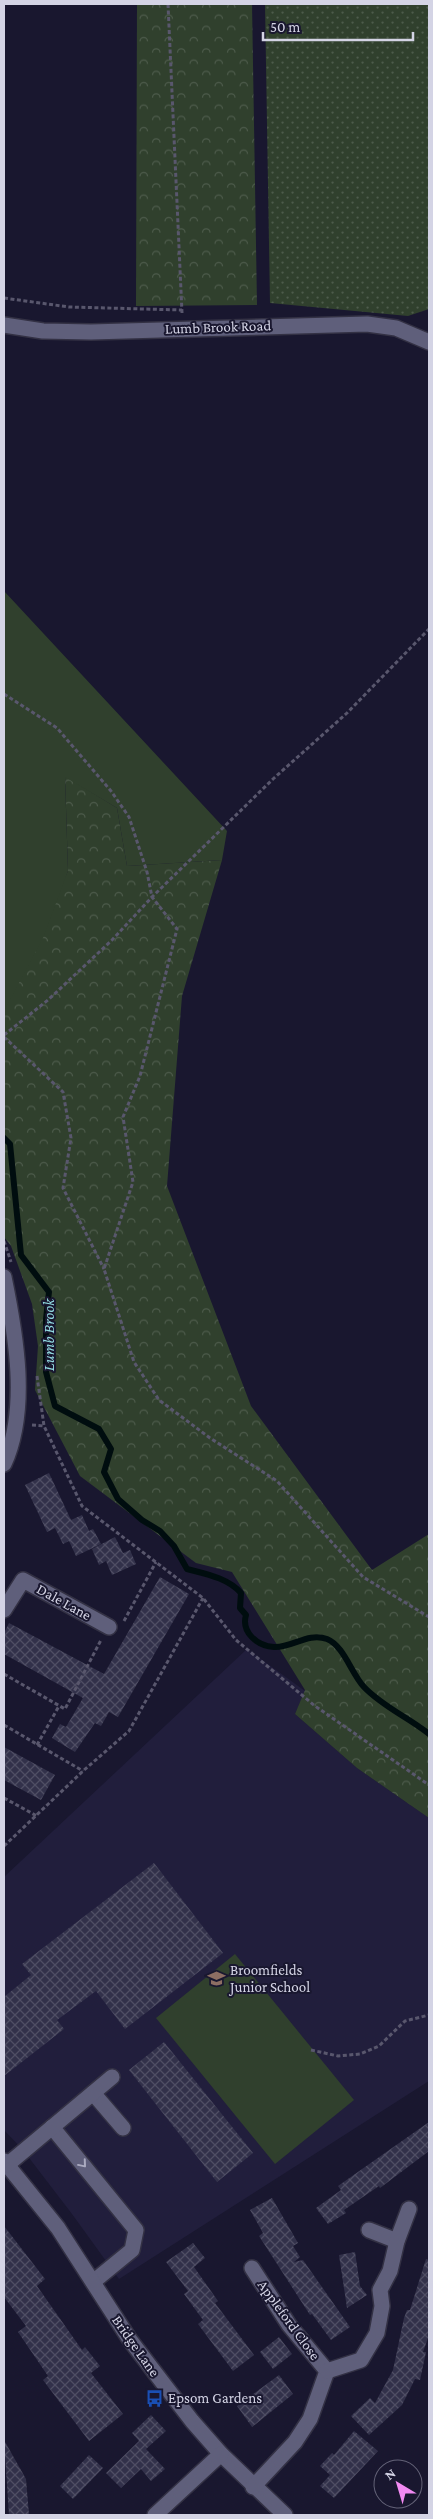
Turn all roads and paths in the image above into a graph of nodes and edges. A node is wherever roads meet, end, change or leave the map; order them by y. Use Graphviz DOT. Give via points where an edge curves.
graph roads {
  1 [pos="168,4"];
  2 [pos="4,298"];
  3 [pos="182,310"];
  4 [pos="4,325"];
  5 [pos="183,328"];
  6 [pos="429,342"];
  7 [pos="429,629"];
  8 [pos="4,694"];
  9 [pos="152,897"];
  10 [pos="4,1036"];
  11 [pos="104,1270"];
  12 [pos="4,1277"];
  13 [pos="28,1425"];
  14 [pos="4,1464"];
  15 [pos="156,1562"];
  16 [pos="203,1598"];
  17 [pos="4,1610"];
  18 [pos="429,1617"];
  19 [pos="115,1626"];
  20 [pos="96,1650"];
  21 [pos="4,1674"];
  22 [pos="59,1706"];
  23 [pos="4,1725"];
  24 [pos="37,1745"];
  25 [pos="83,1771"];
  26 [pos="429,1785"];
  27 [pos="4,1798"];
  28 [pos="37,1816"];
  29 [pos="4,1846"];
  30 [pos="429,2015"];
  31 [pos="310,2050"];
  32 [pos="112,2076"];
  33 [pos="93,2093"];
  34 [pos="52,2127"];
  35 [pos="122,2128"];
  36 [pos="5,2163"];
  37 [pos="409,2209"];
  38 [pos="369,2230"];
  39 [pos="397,2241"];
  40 [pos="252,2268"];
  41 [pos="93,2282"];
  42 [pos="327,2370"];
  43 [pos="221,2454"];
  44 [pos="253,2487"];
  45 [pos="155,2515"];
  46 [pos="285,2515"];
  1 -- 3 [label="path"];
  2 -- 3 [label="path" via="70,307"];
  3 -- 5 [label="path"];
  4 -- 5 [label="street, Lumb Brook Road" via="43,331"];
  5 -- 6 [label="street, Lumb Brook Road" via="367,324 396,328"];
  7 -- 9 [label="path" via="347,712"];
  8 -- 9 [label="path" via="57,728 111,791 129,816"];
  9 -- 10 [label="path" via="112,940"];
  9 -- 11 [label="path" via="177,929 140,1076 123,1116 133,1182"];
  10 -- 11 [label="path" via="63,1092 71,1138 62,1188"];
  11 -- 18 [label="path" via="134,1362 160,1400 210,1438 278,1481 363,1577"];
  12 -- 14 [label="street" via="19,1408"];
  13 -- 15 [label="path" via="44,1426 82,1506"];
  15 -- 16 [label="path"];
  15 -- 19 [label="path"];
  16 -- 25 [label="path" via="129,1731"];
  16 -- 26 [label="path" via="253,1656 315,1706"];
  17 -- 19 [label="street, Dale Lane" via="24,1580"];
  20 -- 22 [label="path" via="65,1709"];
  21 -- 22 [label="path"];
  22 -- 24 [label="path"];
  23 -- 24 [label="path"];
  24 -- 25 [label="path"];
  25 -- 28 [label="path"];
  27 -- 28 [label="path"];
  28 -- 29 [label="path"];
  30 -- 31 [label="path" via="405,2021 379,2046 360,2054 338,2056"];
  32 -- 33 [label="street"];
  33 -- 34 [label="street"];
  33 -- 35 [label="street"];
  34 -- 36 [label="street"];
  34 -- 41 [label="street, one-way" via="136,2230 132,2250"];
  36 -- 41 [label="street, Bridge Lane" via="58,2228"];
  37 -- 39 [label="street, Appleford Close"];
  38 -- 39 [label="street"];
  39 -- 42 [label="street, Appleford Close" via="390,2271 380,2290 382,2306 377,2333 360,2360"];
  40 -- 42 [label="street, Appleford Close" via="289,2325"];
  41 -- 43 [label="street, Bridge Lane" via="142,2356"];
  42 -- 44 [label="street, Appleford Close" via="310,2419 295,2442"];
  43 -- 44 [label="street, Bridge Lane"];
  43 -- 45 [label="street"];
  44 -- 46 [label="street, Bridge Lane"];
}
